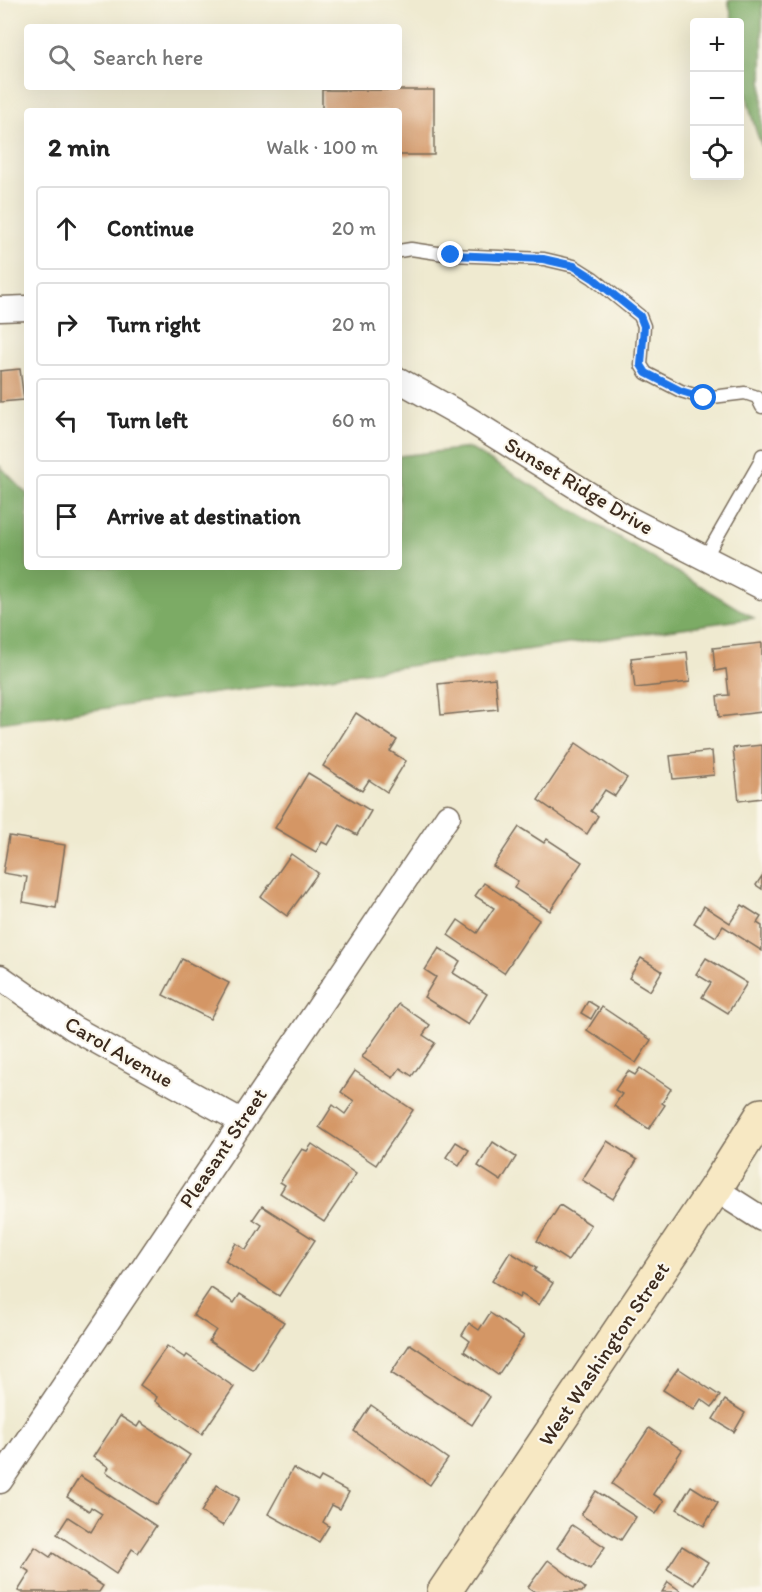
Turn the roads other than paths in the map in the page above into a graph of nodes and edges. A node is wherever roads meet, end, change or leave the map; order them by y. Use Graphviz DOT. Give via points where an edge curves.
graph roads {
  1 [pos="402,250"];
  2 [pos="24,308"];
  3 [pos="0,309"];
  4 [pos="402,382"];
  5 [pos="762,407"];
  6 [pos="762,455"];
  7 [pos="705,558"];
  8 [pos="762,587"];
  9 [pos="448,816"];
  10 [pos="0,977"];
  11 [pos="762,1115"];
  12 [pos="242,1121"];
  13 [pos="715,1189"];
  14 [pos="762,1219"];
  15 [pos="0,1481"];
  16 [pos="444,1592"];
  1 -- 5 [label="lane" via="543,259 574,266 640,316 644,326 641,365 646,373 704,398 745,393 757,397"];
  2 -- 3 [label="street"];
  4 -- 7 [label="street, Sunset Ridge Drive" via="625,517"];
  6 -- 7 [label="lane"];
  7 -- 8 [label="street, Sunset Ridge Drive"];
  9 -- 12 [label="street, Pleasant Street"];
  10 -- 12 [label="street, Carol Avenue" via="73,1028"];
  11 -- 13 [label="main road, West Washington Street"];
  12 -- 15 [label="street, Pleasant Street"];
  13 -- 14 [label="street"];
  13 -- 16 [label="main road, West Washington Street"];
}
